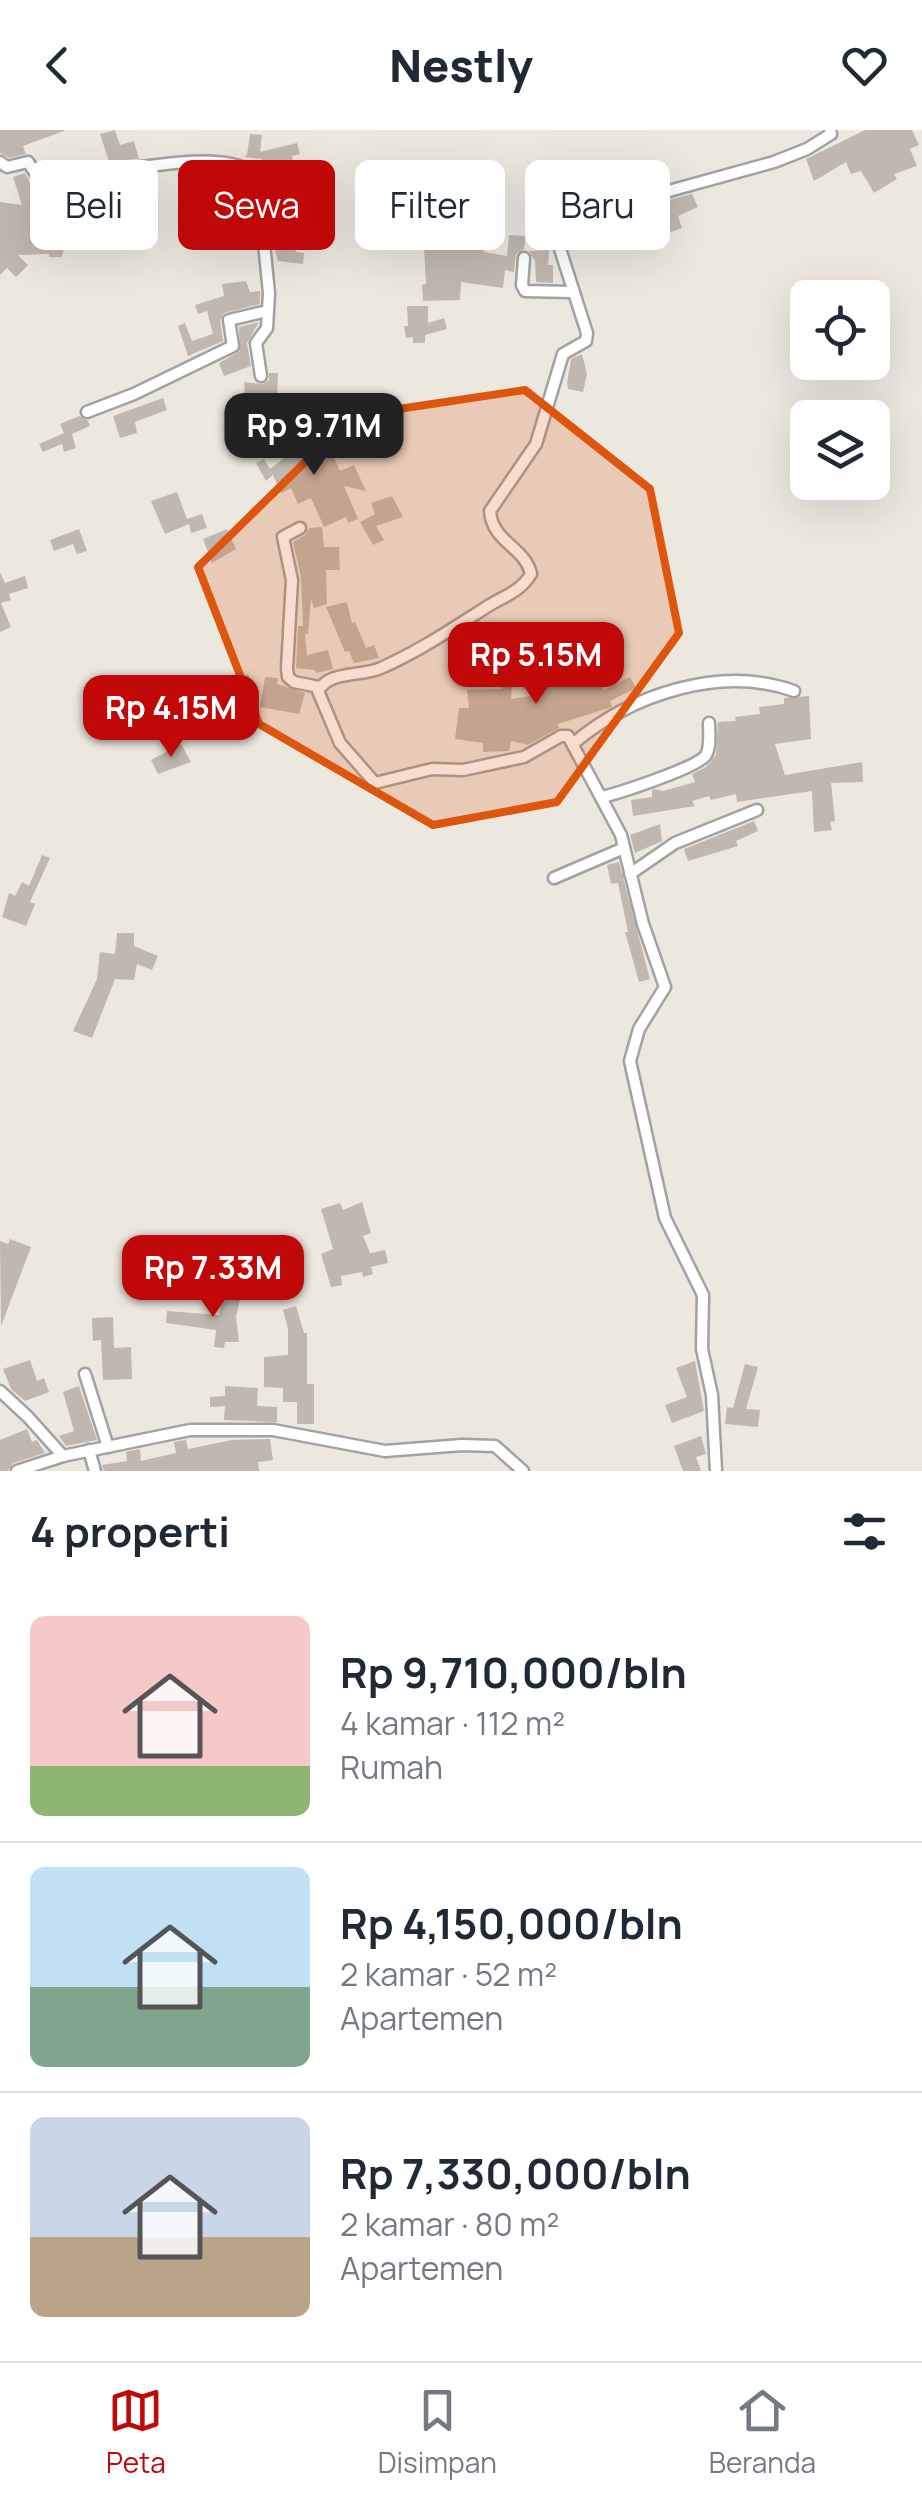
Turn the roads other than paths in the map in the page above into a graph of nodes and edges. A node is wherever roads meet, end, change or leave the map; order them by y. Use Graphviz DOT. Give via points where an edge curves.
graph roads {
  1 [pos="844,130"];
  2 [pos="830,132"];
  3 [pos="0,162"];
  4 [pos="158,164"];
  5 [pos="30,165"];
  6 [pos="524,258"];
  7 [pos="572,292"];
  8 [pos="267,311"];
  9 [pos="262,376"];
  10 [pos="87,412"];
  11 [pos="300,528"];
  12 [pos="319,687"];
  13 [pos="794,692"];
  14 [pos="710,723"];
  15 [pos="574,743"];
  16 [pos="602,797"];
  17 [pos="757,810"];
  18 [pos="624,848"];
  19 [pos="630,874"];
  20 [pos="554,878"];
  21 [pos="85,1374"];
  22 [pos="0,1392"];
  23 [pos="108,1447"];
  24 [pos="90,1450"];
  25 [pos="62,1456"];
  26 [pos="17,1471"];
  27 [pos="96,1471"];
  28 [pos="523,1471"];
  29 [pos="716,1471"];
  1 -- 2 [label="street"];
  2 -- 7 [label="street" via="774,162 658,194 618,196 554,222"];
  3 -- 5 [label="street"];
  4 -- 8 [label="street" via="225,164 257,174"];
  6 -- 7 [label="street" via="525,292"];
  7 -- 12 [label="street" via="586,341 563,354 536,444 490,511 496,532 531,574 522,588 424,646 374,671"];
  8 -- 9 [label="street" via="256,343"];
  8 -- 10 [label="street" via="229,320 232,346 216,356"];
  11 -- 12 [label="street" via="283,537 292,580 288,677"];
  12 -- 15 [label="street" via="340,742 374,783 524,756 561,736"];
  13 -- 15 [label="street" via="740,680 692,686 618,714"];
  14 -- 16 [label="street" via="702,760"];
  15 -- 16 [label="street"];
  16 -- 18 [label="street"];
  17 -- 19 [label="street" via="675,843"];
  18 -- 19 [label="street"];
  18 -- 20 [label="street"];
  19 -- 29 [label="street" via="666,987 639,1029 630,1061 665,1218 703,1295"];
  21 -- 23 [label="street"];
  22 -- 25 [label="street"];
  23 -- 24 [label="street"];
  23 -- 28 [label="street" via="190,1430 273,1430 385,1451 495,1446"];
  24 -- 25 [label="street"];
  24 -- 27 [label="street"];
  25 -- 26 [label="street"];
}
